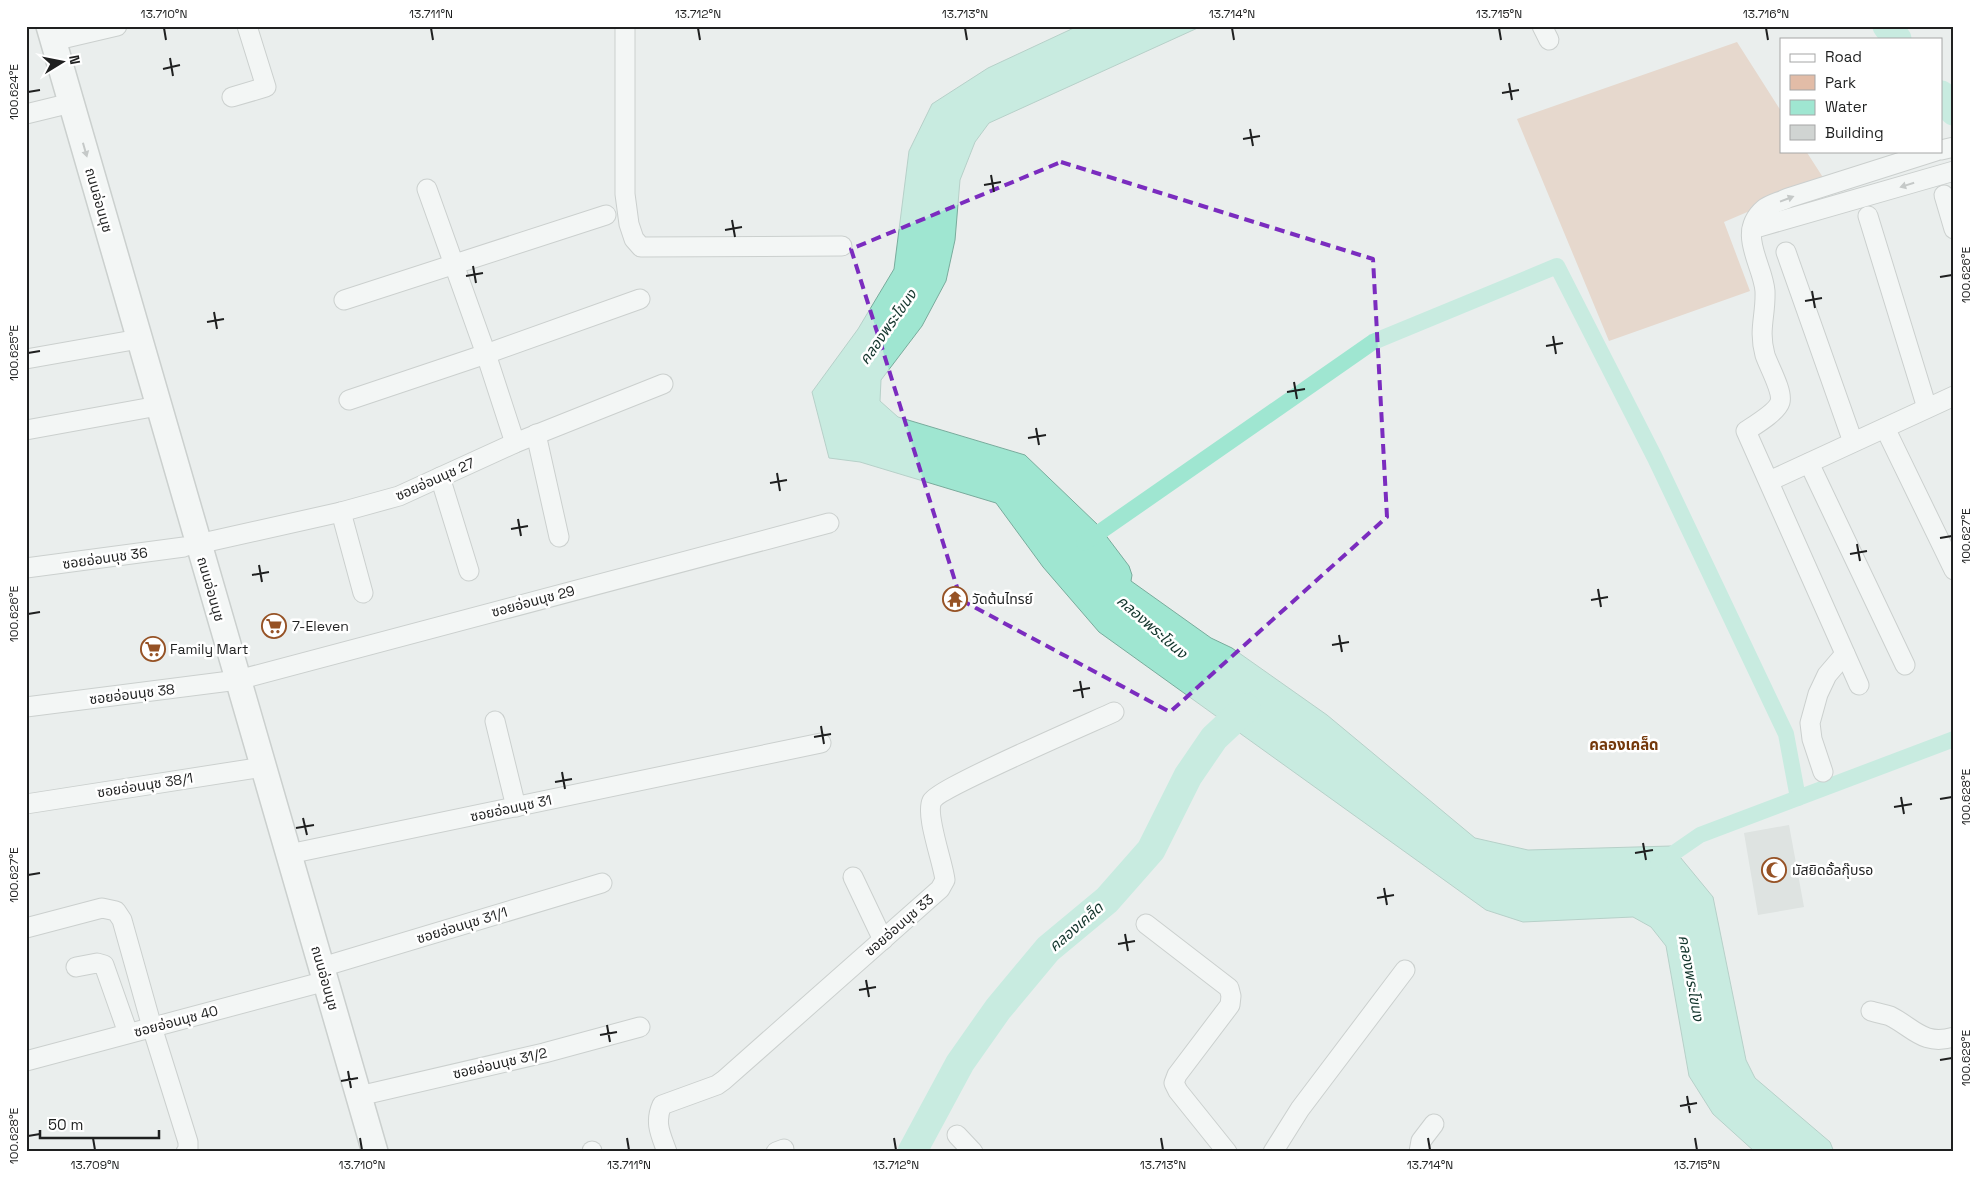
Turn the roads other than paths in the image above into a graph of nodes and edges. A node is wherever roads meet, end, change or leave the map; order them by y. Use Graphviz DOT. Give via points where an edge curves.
graph roads {
  1 [pos="32,26"];
  2 [pos="117,26"];
  3 [pos="247,26"];
  4 [pos="625,26"];
  5 [pos="51,34"];
  6 [pos="232,97"];
  7 [pos="63,105"];
  8 [pos="26,114"];
  9 [pos="1933,152"];
  10 [pos="1954,171"];
  11 [pos="427,189"];
  12 [pos="1944,196"];
  13 [pos="606,215"];
  14 [pos="1868,216"];
  15 [pos="1752,229"];
  16 [pos="1954,229"];
  17 [pos="842,246"];
  18 [pos="1786,252"];
  19 [pos="454,264"];
  20 [pos="640,299"];
  21 [pos="344,300"];
  22 [pos="131,340"];
  23 [pos="486,354"];
  24 [pos="26,359"];
  25 [pos="663,384"];
  26 [pos="1954,396"];
  27 [pos="348,400"];
  28 [pos="151,408"];
  29 [pos="1927,408"];
  30 [pos="1885,428"];
  31 [pos="26,430"];
  32 [pos="536,434"];
  33 [pos="515,442"];
  34 [pos="1853,442"];
  35 [pos="1809,463"];
  36 [pos="440,477"];
  37 [pos="1776,478"];
  38 [pos="341,512"];
  39 [pos="829,523"];
  40 [pos="559,537"];
  41 [pos="191,546"];
  42 [pos="26,568"];
  43 [pos="1954,570"];
  44 [pos="468,572"];
  45 [pos="363,593"];
  46 [pos="1845,654"];
  47 [pos="1905,664"];
  48 [pos="230,681"];
  49 [pos="1859,685"];
  50 [pos="26,707"];
  51 [pos="1114,712"];
  52 [pos="495,721"];
  53 [pos="821,743"];
  54 [pos="256,768"];
  55 [pos="1822,772"];
  56 [pos="26,804"];
  57 [pos="516,806"];
  58 [pos="289,854"];
  59 [pos="853,877"];
  60 [pos="602,883"];
  61 [pos="1146,924"];
  62 [pos="26,928"];
  63 [pos="883,940"];
  64 [pos="76,967"];
  65 [pos="1405,970"];
  66 [pos="319,978"];
  67 [pos="1871,1011"];
  68 [pos="152,1026"];
  69 [pos="640,1027"];
  70 [pos="128,1033"];
  71 [pos="1954,1038"];
  72 [pos="26,1061"];
  73 [pos="359,1096"];
  74 [pos="1434,1124"];
  75 [pos="957,1136"];
  76 [pos="1276,1150"];
  77 [pos="186,1152"];
  78 [pos="358,1152"];
  79 [pos="375,1152"];
  80 [pos="667,1152"];
  81 [pos="973,1152"];
  82 [pos="1227,1152"];
  83 [pos="1419,1152"];
  1 -- 7 [label="main road, ถนนอ่อนนุช"];
  2 -- 5 [label="street"];
  3 -- 6 [label="street" via="266,87"];
  4 -- 17 [label="street" via="625,194 629,224 634,239 641,247"];
  5 -- 7 [label="main road, ถนนอ่อนนุช"];
  7 -- 8 [label="street"];
  7 -- 22 [label="main road, ถนนอ่อนนุช"];
  15 -- 9 [label="street, one-way" via="1764,209 1788,198"];
  10 -- 15 [label="street, one-way"];
  11 -- 19 [label="street"];
  12 -- 16 [label="street"];
  13 -- 19 [label="street"];
  14 -- 29 [label="street"];
  15 -- 46 [label="street" via="1751,241 1764,288 1762,342 1780,401 1776,409 1746,431"];
  18 -- 34 [label="street"];
  19 -- 21 [label="street"];
  19 -- 23 [label="street"];
  20 -- 23 [label="street"];
  22 -- 24 [label="street"];
  22 -- 28 [label="main road, ถนนอ่อนนุช"];
  23 -- 27 [label="street"];
  23 -- 33 [label="street"];
  25 -- 32 [label="street, ซอยอ่อนนุช 27"];
  26 -- 29 [label="street"];
  28 -- 31 [label="street"];
  28 -- 41 [label="main road, ถนนอ่อนนุช"];
  29 -- 30 [label="street"];
  30 -- 34 [label="street"];
  30 -- 43 [label="street"];
  32 -- 33 [label="street, ซอยอ่อนนุช 27"];
  32 -- 40 [label="street"];
  33 -- 36 [label="street, ซอยอ่อนนุช 27"];
  34 -- 35 [label="street"];
  35 -- 37 [label="street"];
  35 -- 47 [label="street"];
  36 -- 38 [label="street, ซอยอ่อนนุช 27" via="399,496"];
  36 -- 44 [label="street"];
  38 -- 41 [label="street, ซอยอ่อนนุช 27"];
  38 -- 45 [label="street"];
  39 -- 48 [label="street, ซอยอ่อนนุช 29"];
  41 -- 42 [label="street, ซอยอ่อนนุช 36"];
  41 -- 48 [label="main road, ถนนอ่อนนุช"];
  46 -- 49 [label="street"];
  46 -- 55 [label="street" via="1827,675 1810,723"];
  48 -- 50 [label="street, ซอยอ่อนนุช 38"];
  48 -- 54 [label="main road, ถนนอ่อนนุช"];
  51 -- 63 [label="street, ซอยอ่อนนุช 33" via="968,779 932,801 929,814 946,880"];
  52 -- 57 [label="street"];
  53 -- 57 [label="street, ซอยอ่อนนุช 31"];
  54 -- 56 [label="street, ซอยอ่อนนุช 38/1"];
  54 -- 58 [label="main road, ถนนอ่อนนุช"];
  54 -- 66 [label="main road, ถนนอ่อนนุช"];
  57 -- 58 [label="street, ซอยอ่อนนุช 31"];
  58 -- 66 [label="main road, ถนนอ่อนนุช"];
  59 -- 63 [label="street"];
  60 -- 66 [label="street, ซอยอ่อนนุช 31/1"];
  61 -- 82 [label="street" via="1229,988 1230,1005 1174,1083"];
  62 -- 68 [label="street" via="102,908 116,911 122,920"];
  63 -- 80 [label="street, ซอยอ่อนนุช 33" via="724,1080 662,1105 657,1116"];
  64 -- 70 [label="street" via="104,965"];
  65 -- 76 [label="street" via="1300,1109"];
  66 -- 68 [label="street, ซอยอ่อนนุช 40"];
  66 -- 73 [label="main road, ถนนอ่อนนุช"];
  66 -- 78 [label="main road, ถนนอ่อนนุช"];
  67 -- 71 [label="street" via="1890,1016 1924,1037 1942,1041"];
  68 -- 70 [label="street, ซอยอ่อนนุช 40"];
  68 -- 77 [label="street" via="188,1142"];
  69 -- 73 [label="street, ซอยอ่อนนุช 31/2"];
  70 -- 72 [label="street, ซอยอ่อนนุช 40"];
  73 -- 79 [label="main road, ถนนอ่อนนุช"];
  74 -- 83 [label="street" via="1421,1141"];
  75 -- 81 [label="street"];
}
